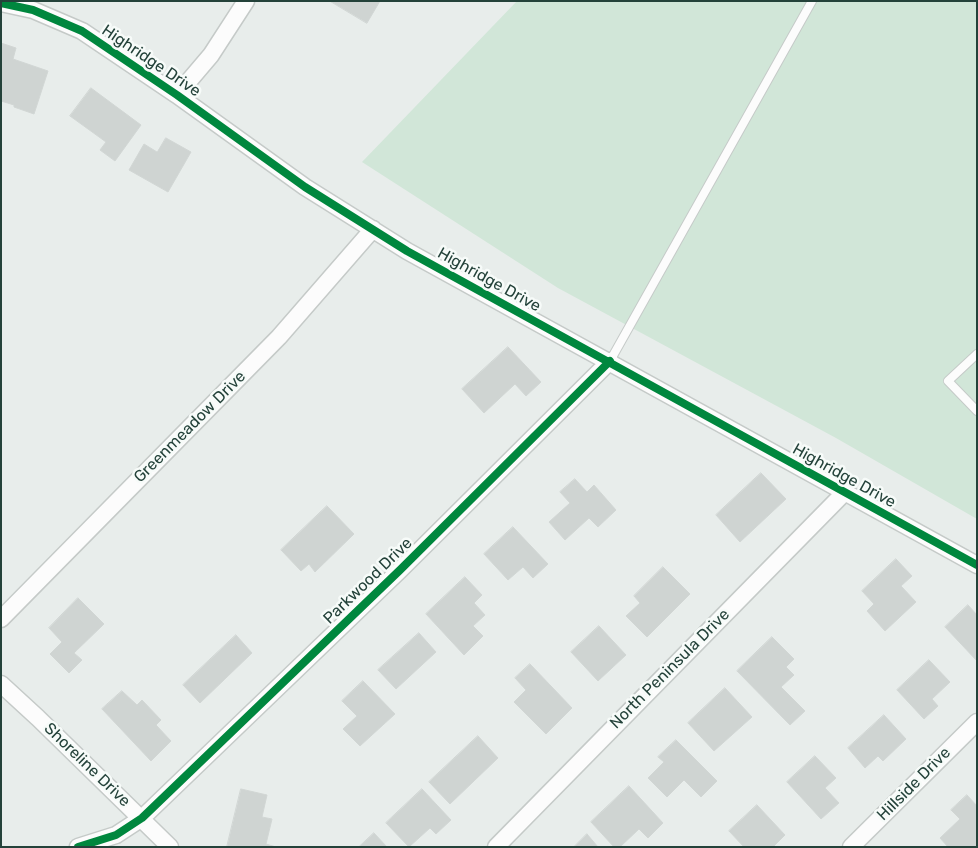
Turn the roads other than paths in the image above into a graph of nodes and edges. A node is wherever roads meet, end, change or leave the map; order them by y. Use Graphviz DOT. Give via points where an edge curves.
graph roads {
  1 [pos="246,1"];
  2 [pos="812,1"];
  3 [pos="1,2"];
  4 [pos="177,95"];
  5 [pos="372,229"];
  6 [pos="977,354"];
  7 [pos="610,362"];
  8 [pos="977,411"];
  9 [pos="845,492"];
  10 [pos="977,565"];
  11 [pos="1,619"];
  12 [pos="1,684"];
  13 [pos="977,722"];
  14 [pos="142,818"];
  15 [pos="78,847"];
  16 [pos="170,847"];
  17 [pos="496,847"];
  18 [pos="851,847"];
  1 -- 4 [label="street" via="211,55"];
  2 -- 7 [label="lane"];
  3 -- 4 [label="street, Highridge Drive" via="33,10 82,32"];
  4 -- 5 [label="street, Highridge Drive" via="305,187"];
  5 -- 7 [label="street, Highridge Drive"];
  5 -- 11 [label="street, Greenmeadow Drive" via="279,337"];
  6 -- 8 [label="lane" via="948,381"];
  7 -- 9 [label="street, Highridge Drive"];
  7 -- 14 [label="street, Parkwood Drive" via="393,577"];
  9 -- 10 [label="street, Highridge Drive"];
  9 -- 17 [label="street, North Peninsula Drive"];
  12 -- 14 [label="street, Shoreline Drive"];
  13 -- 18 [label="street, Hillside Drive"];
  14 -- 15 [label="street, Parkwood Drive" via="116,835"];
  14 -- 16 [label="street, Shoreline Drive"];
}
